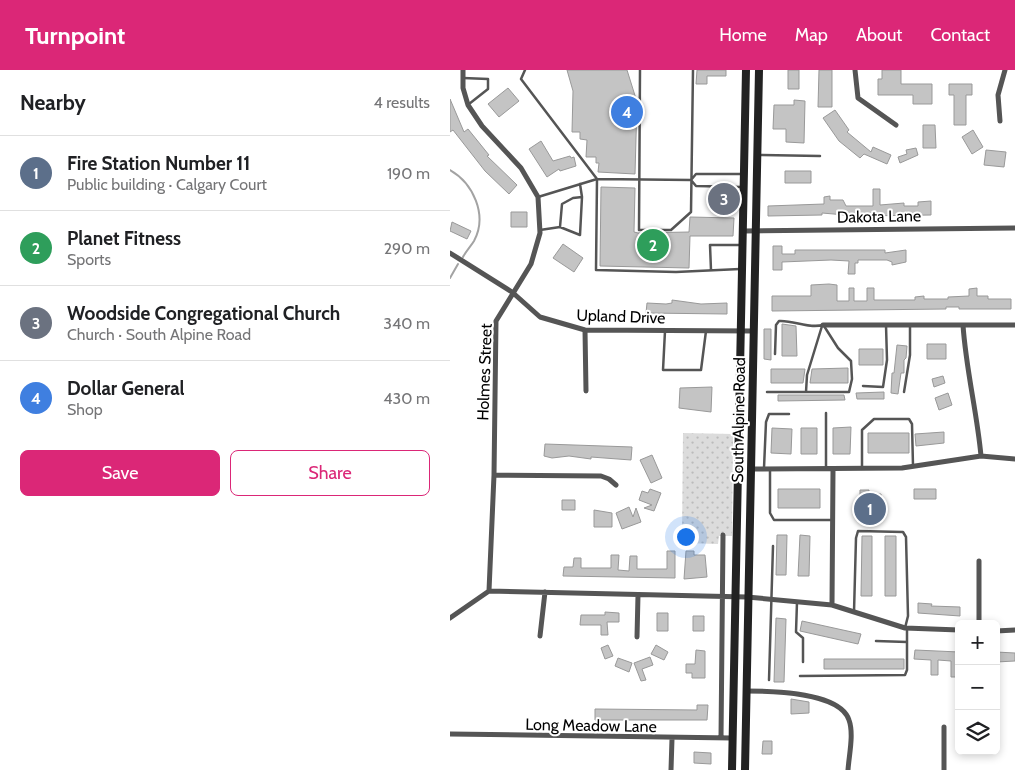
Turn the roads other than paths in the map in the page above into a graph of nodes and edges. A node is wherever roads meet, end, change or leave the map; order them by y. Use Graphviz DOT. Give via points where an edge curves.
graph roads {
  1 [pos="464,70"];
  2 [pos="526,70"];
  3 [pos="640,70"];
  4 [pos="693,70"];
  5 [pos="746,70"];
  6 [pos="759,70"];
  7 [pos="855,70"];
  8 [pos="1005,70"];
  9 [pos="462,78"];
  10 [pos="468,105"];
  11 [pos="1000,121"];
  12 [pos="896,125"];
  13 [pos="757,155"];
  14 [pos="820,156"];
  15 [pos="744,174"];
  16 [pos="597,179"];
  17 [pos="640,179"];
  18 [pos="691,180"];
  19 [pos="580,184"];
  20 [pos="744,187"];
  21 [pos="538,197"];
  22 [pos="582,197"];
  23 [pos="560,228"];
  24 [pos="1015,228"];
  25 [pos="540,230"];
  26 [pos="755,230"];
  27 [pos="743,231"];
  28 [pos="742,245"];
  29 [pos="450,253"];
  30 [pos="742,269"];
  31 [pos="711,270"];
  32 [pos="512,292"];
  33 [pos="823,325"];
  34 [pos="886,325"];
  35 [pos="910,325"];
  36 [pos="963,325"];
  37 [pos="1015,325"];
  38 [pos="586,330"];
  39 [pos="665,331"];
  40 [pos="706,331"];
  41 [pos="740,331"];
  42 [pos="754,331"];
  43 [pos="776,354"];
  44 [pos="864,386"];
  45 [pos="586,392"];
  46 [pos="767,392"];
  47 [pos="806,392"];
  48 [pos="904,392"];
  49 [pos="826,413"];
  50 [pos="789,414"];
  51 [pos="981,456"];
  52 [pos="1015,459"];
  53 [pos="912,466"];
  54 [pos="751,469"];
  55 [pos="767,469"];
  56 [pos="862,469"];
  57 [pos="826,470"];
  58 [pos="833,470"];
  59 [pos="494,475"];
  60 [pos="616,485"];
  61 [pos="832,520"];
  62 [pos="723,534"];
  63 [pos="773,546"];
  64 [pos="979,560"];
  65 [pos="489,591"];
  66 [pos="545,592"];
  67 [pos="638,595"];
  68 [pos="722,597"];
  69 [pos="735,597"];
  70 [pos="747,597"];
  71 [pos="772,600"];
  72 [pos="797,602"];
  73 [pos="832,605"];
  74 [pos="854,612"];
  75 [pos="450,618"];
  76 [pos="979,620"];
  77 [pos="906,628"];
  78 [pos="955,630"];
  79 [pos="1015,630"];
  80 [pos="1000,631"];
  81 [pos="540,636"];
  82 [pos="637,637"];
  83 [pos="876,641"];
  84 [pos="907,642"];
  85 [pos="803,662"];
  86 [pos="800,676"];
  87 [pos="769,680"];
  88 [pos="746,691"];
  89 [pos="944,727"];
  90 [pos="450,734"];
  91 [pos="720,738"];
  92 [pos="732,738"];
  93 [pos="672,739"];
  94 [pos="671,770"];
  95 [pos="732,770"];
  96 [pos="745,770"];
  97 [pos="848,770"];
  98 [pos="944,770"];
  1 -- 9 [label="street, Holmes Street"];
  2 -- 16 [label="lane" via="522,79"];
  3 -- 17 [label="lane"];
  4 -- 18 [label="lane"];
  5 -- 15 [label="main road, South Alpine Road"];
  6 -- 13 [label="main road, South Alpine Road"];
  7 -- 12 [label="street" via="858,98"];
  8 -- 11 [label="street" via="998,95"];
  9 -- 10 [label="street, Holmes Street"];
  9 -- 10 [label="lane" via="488,79 488,89"];
  10 -- 21 [label="street, Holmes Street" via="482,126 521,168"];
  13 -- 14 [label="lane"];
  13 -- 26 [label="main road, South Alpine Road"];
  15 -- 18 [label="lane" via="696,174"];
  15 -- 20 [label="main road, South Alpine Road"];
  16 -- 17 [label="lane"];
  16 -- 19 [label="lane"];
  16 -- 31 [label="lane" via="596,270"];
  17 -- 18 [label="lane"];
  17 -- 18 [label="lane" via="639,230 672,230 690,212"];
  18 -- 20 [label="lane" via="696,186"];
  19 -- 21 [label="lane"];
  19 -- 22 [label="lane"];
  20 -- 27 [label="main road, South Alpine Road"];
  21 -- 25 [label="street, Holmes Street"];
  22 -- 23 [label="lane" via="562,204"];
  22 -- 23 [label="lane" via="580,235"];
  23 -- 25 [label="lane"];
  24 -- 26 [label="street, Dakota Lane"];
  25 -- 32 [label="street, Holmes Street" via="531,264"];
  26 -- 27 [label="street, Dakota Lane"];
  26 -- 42 [label="main road, South Alpine Road"];
  27 -- 28 [label="main road, South Alpine Road"];
  28 -- 30 [label="main road, South Alpine Road"];
  28 -- 31 [label="lane" via="710,245"];
  29 -- 32 [label="street, Upland Drive"];
  30 -- 31 [label="lane"];
  30 -- 41 [label="main road, South Alpine Road"];
  32 -- 38 [label="street, Upland Drive" via="540,317"];
  32 -- 59 [label="street, Holmes Street" via="496,321"];
  33 -- 34 [label="street"];
  33 -- 43 [label="lane" via="814,327 779,321 776,325"];
  33 -- 47 [label="lane" via="807,375"];
  33 -- 47 [label="lane" via="851,361 849,392"];
  34 -- 35 [label="street"];
  34 -- 44 [label="lane" via="887,360 883,387"];
  35 -- 36 [label="street"];
  35 -- 48 [label="lane" via="910,355"];
  36 -- 37 [label="street"];
  36 -- 51 [label="street"];
  38 -- 39 [label="street, Upland Drive"];
  38 -- 45 [label="street"];
  39 -- 40 [label="street, Upland Drive"];
  39 -- 40 [label="lane" via="664,370 702,370"];
  40 -- 41 [label="street, Upland Drive"];
  41 -- 42 [label="street, Upland Drive"];
  41 -- 69 [label="main road, South Alpine Road"];
  42 -- 54 [label="main road, South Alpine Road"];
  46 -- 47 [label="lane"];
  49 -- 57 [label="lane"];
  50 -- 55 [label="lane" via="769,414 766,422"];
  51 -- 52 [label="street"];
  51 -- 53 [label="street"];
  53 -- 56 [label="street"];
  53 -- 56 [label="lane" via="912,424 909,419 874,419 862,430"];
  54 -- 55 [label="street"];
  54 -- 70 [label="main road, South Alpine Road"];
  55 -- 57 [label="street"];
  55 -- 61 [label="lane" via="770,513 774,520"];
  56 -- 58 [label="street"];
  57 -- 58 [label="street"];
  58 -- 61 [label="street"];
  59 -- 60 [label="street" via="601,476"];
  59 -- 65 [label="street, Holmes Street"];
  61 -- 73 [label="street"];
  62 -- 68 [label="street"];
  63 -- 71 [label="lane"];
  64 -- 76 [label="street"];
  65 -- 66 [label="street"];
  65 -- 75 [label="street"];
  66 -- 67 [label="street"];
  66 -- 81 [label="street"];
  67 -- 68 [label="street"];
  67 -- 82 [label="street"];
  68 -- 69 [label="street"];
  68 -- 91 [label="street"];
  69 -- 70 [label="street"];
  69 -- 92 [label="main road, South Alpine Road"];
  70 -- 71 [label="street"];
  70 -- 88 [label="main road, South Alpine Road"];
  71 -- 72 [label="street"];
  71 -- 87 [label="lane"];
  72 -- 73 [label="street"];
  72 -- 85 [label="lane" via="796,632 802,638"];
  73 -- 74 [label="street"];
  74 -- 77 [label="street"];
  74 -- 77 [label="lane" via="858,531 904,532"];
  77 -- 78 [label="street"];
  77 -- 84 [label="lane"];
  79 -- 80 [label="street"];
  83 -- 84 [label="lane"];
  84 -- 86 [label="lane" via="905,675"];
  88 -- 96 [label="main road, South Alpine Road"];
  88 -- 97 [label="street" via="797,693 847,714 851,731"];
  89 -- 98 [label="street"];
  90 -- 93 [label="street, Long Meadow Lane"];
  91 -- 92 [label="street, Long Meadow Lane"];
  91 -- 93 [label="street, Long Meadow Lane"];
  92 -- 95 [label="main road, South Alpine Road"];
  93 -- 94 [label="street"];
}
